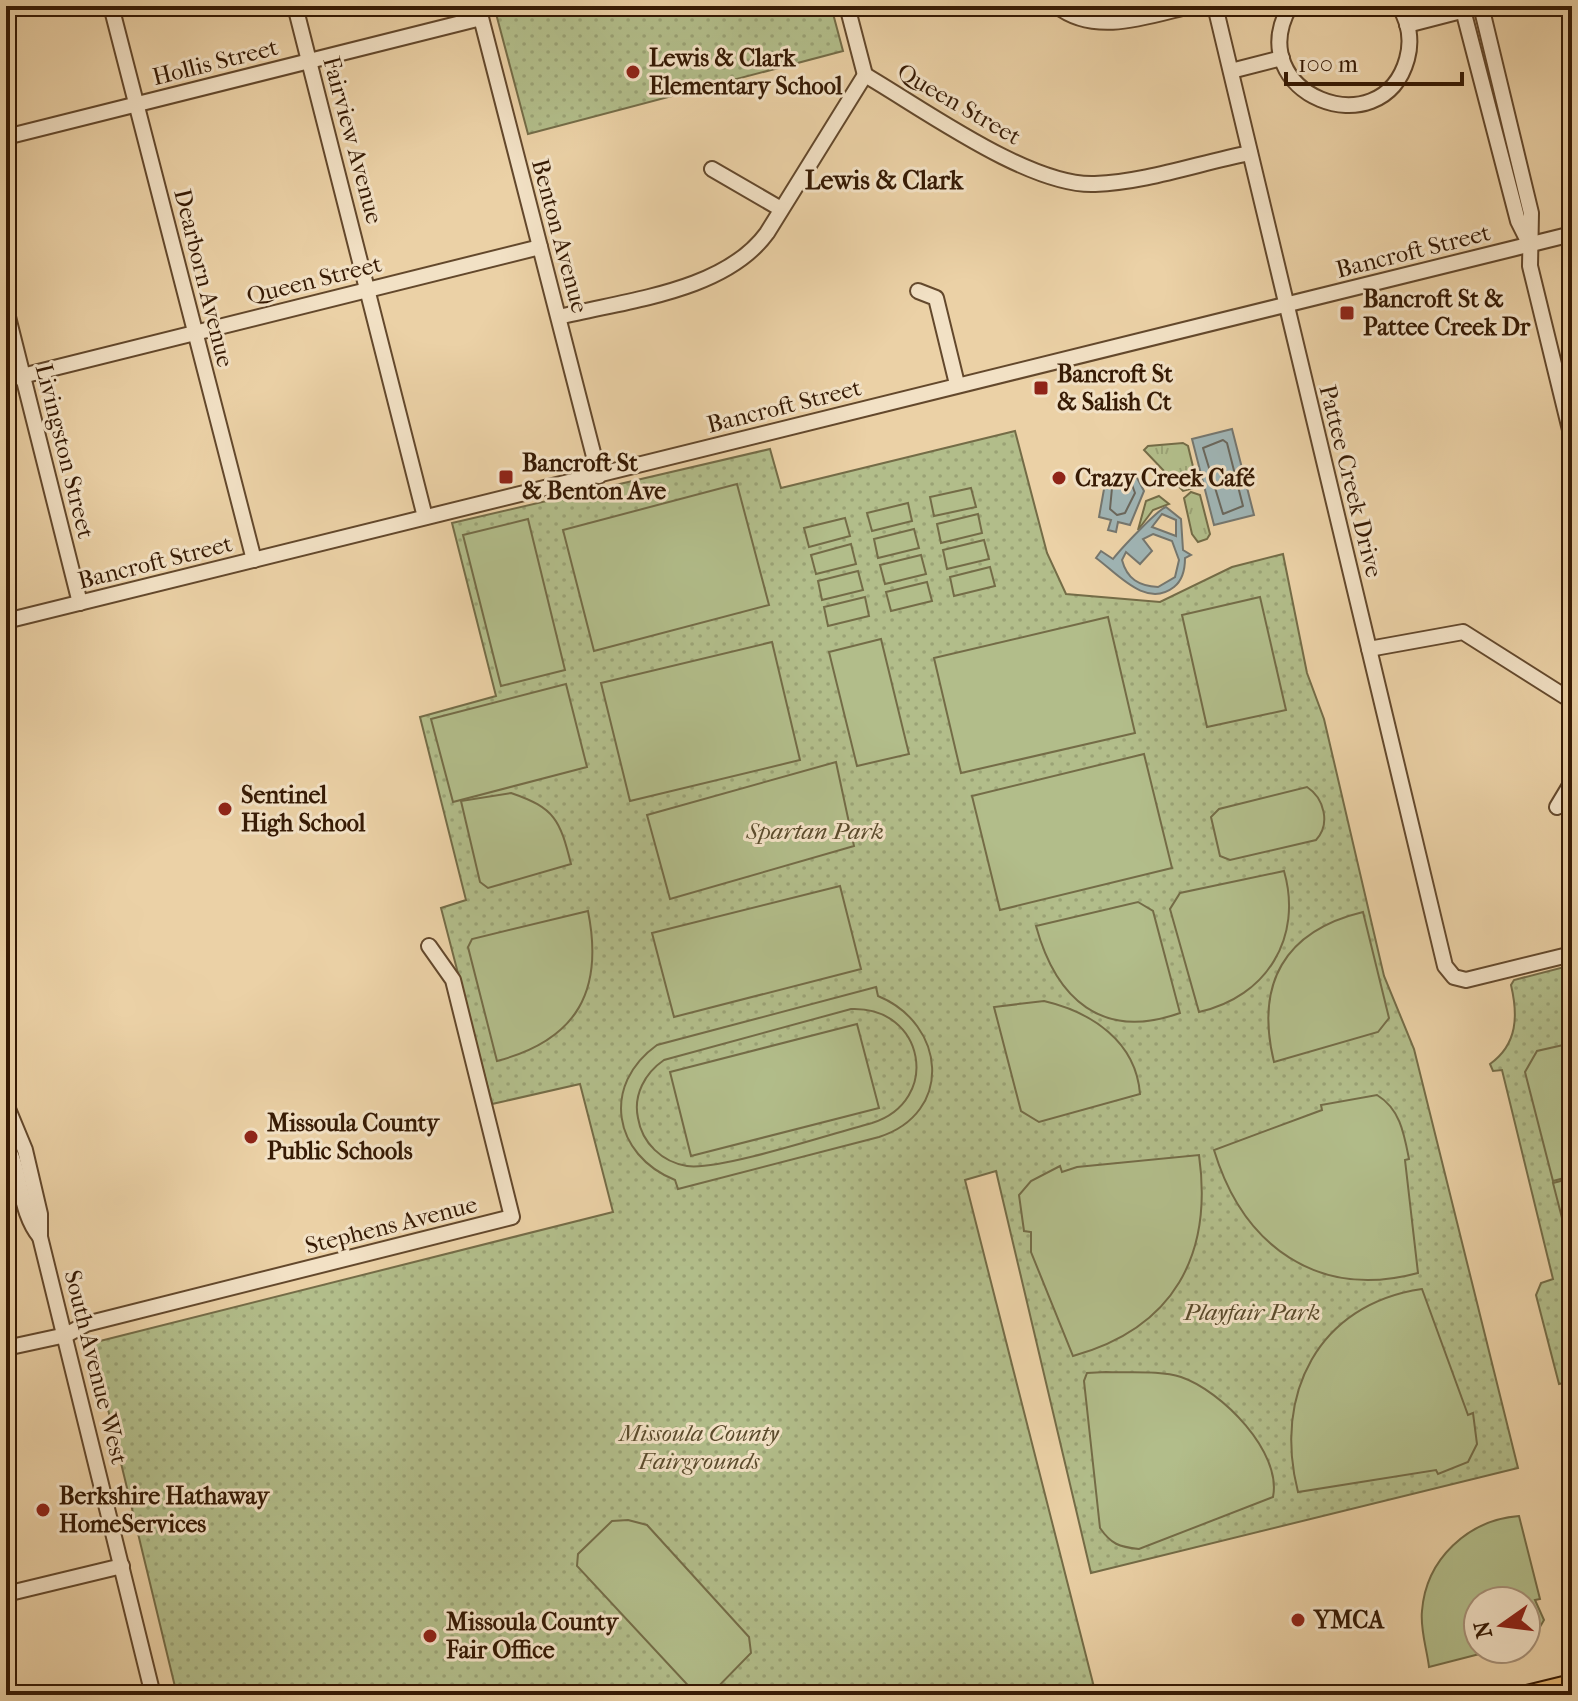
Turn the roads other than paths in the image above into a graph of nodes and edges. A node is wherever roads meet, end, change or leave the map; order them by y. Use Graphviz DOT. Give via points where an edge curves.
graph roads {
  1 [pos="111,6"];
  2 [pos="295,6"];
  3 [pos="847,6"];
  4 [pos="1057,6"];
  5 [pos="1190,6"];
  6 [pos="1215,6"];
  7 [pos="1290,6"];
  8 [pos="1399,6"];
  9 [pos="1481,6"];
  10 [pos="1462,8"];
  11 [pos="480,12"];
  12 [pos="1407,25"];
  13 [pos="1282,58"];
  14 [pos="309,61"];
  15 [pos="1231,71"];
  16 [pos="865,75"];
  17 [pos="136,104"];
  18 [pos="6,137"];
  19 [pos="1250,153"];
  20 [pos="712,169"];
  21 [pos="781,209"];
  22 [pos="1572,234"];
  23 [pos="1530,245"];
  24 [pos="540,247"];
  25 [pos="369,290"];
  26 [pos="918,291"];
  27 [pos="1286,305"];
  28 [pos="6,309"];
  29 [pos="559,317"];
  30 [pos="195,333"];
  31 [pos="23,376"];
  32 [pos="6,380"];
  33 [pos="957,384"];
  34 [pos="1569,414"];
  35 [pos="1572,438"];
  36 [pos="599,476"];
  37 [pos="425,517"];
  38 [pos="254,560"];
  39 [pos="80,603"];
  40 [pos="6,621"];
  41 [pos="1369,649"];
  42 [pos="1572,701"];
  43 [pos="1572,782"];
  44 [pos="1557,807"];
  45 [pos="429,946"];
  46 [pos="1572,954"];
  47 [pos="6,1075"];
  48 [pos="6,1144"];
  49 [pos="40,1237"];
  50 [pos="66,1335"];
  51 [pos="6,1348"];
  52 [pos="122,1566"];
  53 [pos="6,1594"];
  54 [pos="1572,1684"];
  55 [pos="153,1695"];
  56 [pos="1527,1695"];
  1 -- 17 [label="street, Dearborn Avenue"];
  2 -- 14 [label="street, Fairview Avenue"];
  3 -- 16 [label="street"];
  4 -- 5 [label="street" via="1086,20 1112,23"];
  6 -- 15 [label="street, Pattee Creek Drive"];
  7 -- 13 [label="street" via="1280,31"];
  8 -- 12 [label="street"];
  9 -- 10 [label="street"];
  9 -- 23 [label="street" via="1531,213"];
  10 -- 12 [label="street"];
  10 -- 23 [label="street" via="1518,221"];
  11 -- 14 [label="street, Hollis Street"];
  11 -- 24 [label="street, Benton Avenue"];
  12 -- 13 [label="street" via="1409,47 1400,74 1385,92 1365,103 1342,106 1314,98 1294,82"];
  13 -- 15 [label="street"];
  14 -- 17 [label="street, Hollis Street"];
  14 -- 25 [label="street, Fairview Avenue"];
  15 -- 19 [label="street, Pattee Creek Drive"];
  16 -- 19 [label="street, Queen Street" via="1019,164 1058,179 1092,184 1135,179"];
  16 -- 21 [label="street, Queen Street"];
  17 -- 18 [label="street, Hollis Street"];
  17 -- 30 [label="street, Dearborn Avenue"];
  19 -- 27 [label="street, Pattee Creek Drive"];
  20 -- 21 [label="street"];
  21 -- 29 [label="street, Queen Street" via="758,246 707,280"];
  22 -- 23 [label="street, Bancroft Street"];
  23 -- 27 [label="street, Bancroft Street"];
  23 -- 34 [label="street" via="1530,266"];
  24 -- 25 [label="street, Queen Street"];
  24 -- 29 [label="street, Benton Avenue"];
  25 -- 30 [label="street, Queen Street"];
  25 -- 37 [label="street, Fairview Avenue"];
  26 -- 33 [label="street" via="936,298"];
  27 -- 33 [label="street, Bancroft Street"];
  27 -- 41 [label="street, Pattee Creek Drive"];
  28 -- 31 [label="street, Livingston Street"];
  29 -- 36 [label="street, Benton Avenue"];
  30 -- 31 [label="street, Queen Street"];
  30 -- 38 [label="street, Dearborn Avenue"];
  31 -- 32 [label="street, Queen Street"];
  31 -- 39 [label="street, Livingston Street"];
  33 -- 36 [label="street, Bancroft Street"];
  34 -- 35 [label="street"];
  36 -- 37 [label="street, Bancroft Street"];
  37 -- 38 [label="street, Bancroft Street"];
  38 -- 39 [label="street, Bancroft Street"];
  39 -- 40 [label="street, Bancroft Street"];
  41 -- 42 [label="street" via="1463,632"];
  41 -- 46 [label="street, Pattee Creek Drive" via="1445,966 1454,977 1466,980"];
  43 -- 44 [label="street"];
  45 -- 50 [label="street, Stephens Avenue" via="453,980 512,1217 86,1324"];
  47 -- 49 [label="street, South Avenue West" via="8,1109 25,1150"];
  48 -- 49 [label="street, South Avenue West" via="29,1220"];
  49 -- 50 [label="street, South Avenue West"];
  50 -- 51 [label="street, Stephens Avenue"];
  50 -- 52 [label="street, South Avenue West"];
  52 -- 53 [label="street"];
  52 -- 55 [label="street, South Avenue West"];
  54 -- 56 [label="main road"];
}
